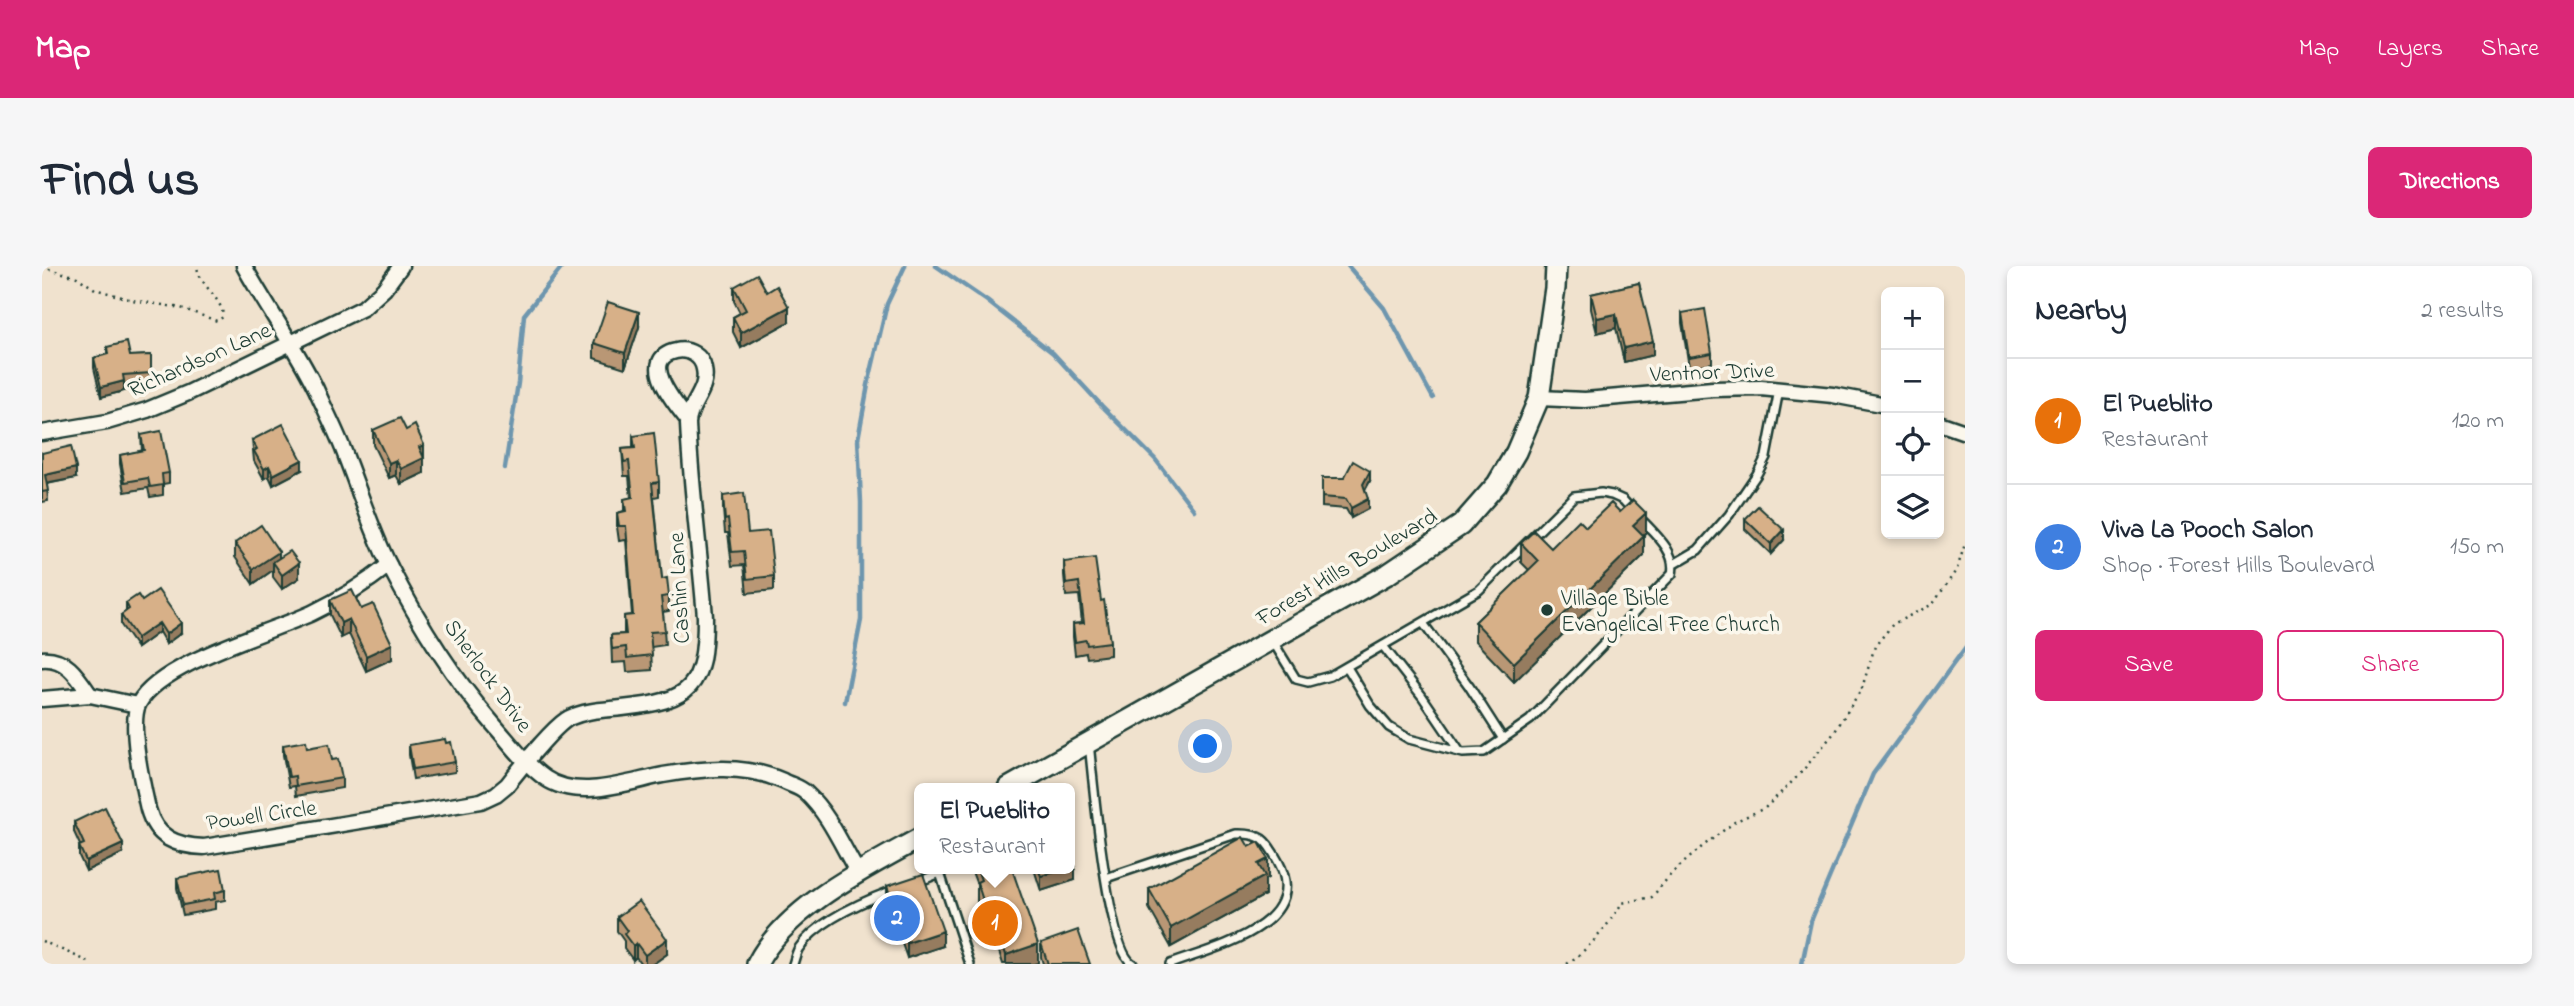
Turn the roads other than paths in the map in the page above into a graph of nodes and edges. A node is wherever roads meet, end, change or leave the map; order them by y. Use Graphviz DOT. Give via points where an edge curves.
graph roads {
  1 [pos="244,266"];
  2 [pos="401,266"];
  3 [pos="1556,266"];
  4 [pos="292,343"];
  5 [pos="1779,390"];
  6 [pos="1539,398"];
  7 [pos="1881,404"];
  8 [pos="688,420"];
  9 [pos="1944,425"];
  10 [pos="1965,432"];
  11 [pos="42,433"];
  12 [pos="1674,564"];
  13 [pos="389,565"];
  14 [pos="1423,623"];
  15 [pos="1272,639"];
  16 [pos="1383,646"];
  17 [pos="42,659"];
  18 [pos="1347,667"];
  19 [pos="90,695"];
  20 [pos="42,699"];
  21 [pos="137,705"];
  22 [pos="1503,739"];
  23 [pos="1089,743"];
  24 [pos="1460,752"];
  25 [pos="526,762"];
  26 [pos="1017,783"];
  27 [pos="914,841"];
  28 [pos="858,873"];
  29 [pos="931,874"];
  30 [pos="940,874"];
  31 [pos="1105,878"];
  32 [pos="757,964"];
  33 [pos="793,964"];
  34 [pos="970,964"];
  35 [pos="1133,964"];
  36 [pos="1170,964"];
  1 -- 4 [label="street, Sherlock Drive"];
  2 -- 4 [label="street, Richardson Lane" via="363,308"];
  3 -- 6 [label="main road, Forest Hills Boulevard"];
  4 -- 11 [label="street, Richardson Lane" via="147,410"];
  4 -- 13 [label="street, Sherlock Drive" via="345,453"];
  5 -- 6 [label="street, Ventnor Drive" via="1713,389 1585,400"];
  5 -- 7 [label="street, Ventnor Drive"];
  5 -- 12 [label="lane" via="1766,457 1757,474 1698,550"];
  6 -- 15 [label="main road, Forest Hills Boulevard" via="1497,484 1461,525 1388,574"];
  8 -- 8 [label="street" via="704,388 704,366 689,351 677,350 666,355 660,376"];
  8 -- 25 [label="street, Cashin Lane" via="705,617 702,667 694,683 666,702 591,710 566,719"];
  9 -- 10 [label="street"];
  12 -- 14 [label="lane" via="1672,555 1623,500 1601,493 1581,494 1569,500 1479,590"];
  12 -- 22 [label="lane" via="1672,574 1530,720"];
  13 -- 21 [label="street" via="313,612 178,668 154,684"];
  13 -- 25 [label="street, Sherlock Drive" via="458,678"];
  14 -- 16 [label="lane"];
  14 -- 22 [label="lane"];
  15 -- 18 [label="lane" via="1296,679 1316,681"];
  15 -- 23 [label="main road, Forest Hills Boulevard"];
  16 -- 18 [label="lane"];
  16 -- 24 [label="lane"];
  17 -- 19 [label="street" via="60,660"];
  18 -- 24 [label="lane" via="1389,727 1409,739"];
  19 -- 20 [label="street"];
  19 -- 21 [label="street"];
  21 -- 25 [label="street, Powell Circle" via="136,745 151,820 174,844 251,840 481,801 507,785"];
  22 -- 24 [label="lane" via="1484,752"];
  23 -- 26 [label="main road, Forest Hills Boulevard"];
  23 -- 31 [label="lane"];
  25 -- 28 [label="street, Sherlock Drive" via="547,780 575,789 718,769 770,775 805,792 830,822"];
  27 -- 28 [label="main road"];
  28 -- 32 [label="main road" via="786,925"];
  29 -- 33 [label="lane" via="868,899 826,923 799,948"];
  30 -- 34 [label="lane"];
  31 -- 35 [label="lane" via="1120,948"];
  31 -- 36 [label="lane" via="1236,834 1256,835 1268,842 1286,886 1281,907 1240,939"];
}
